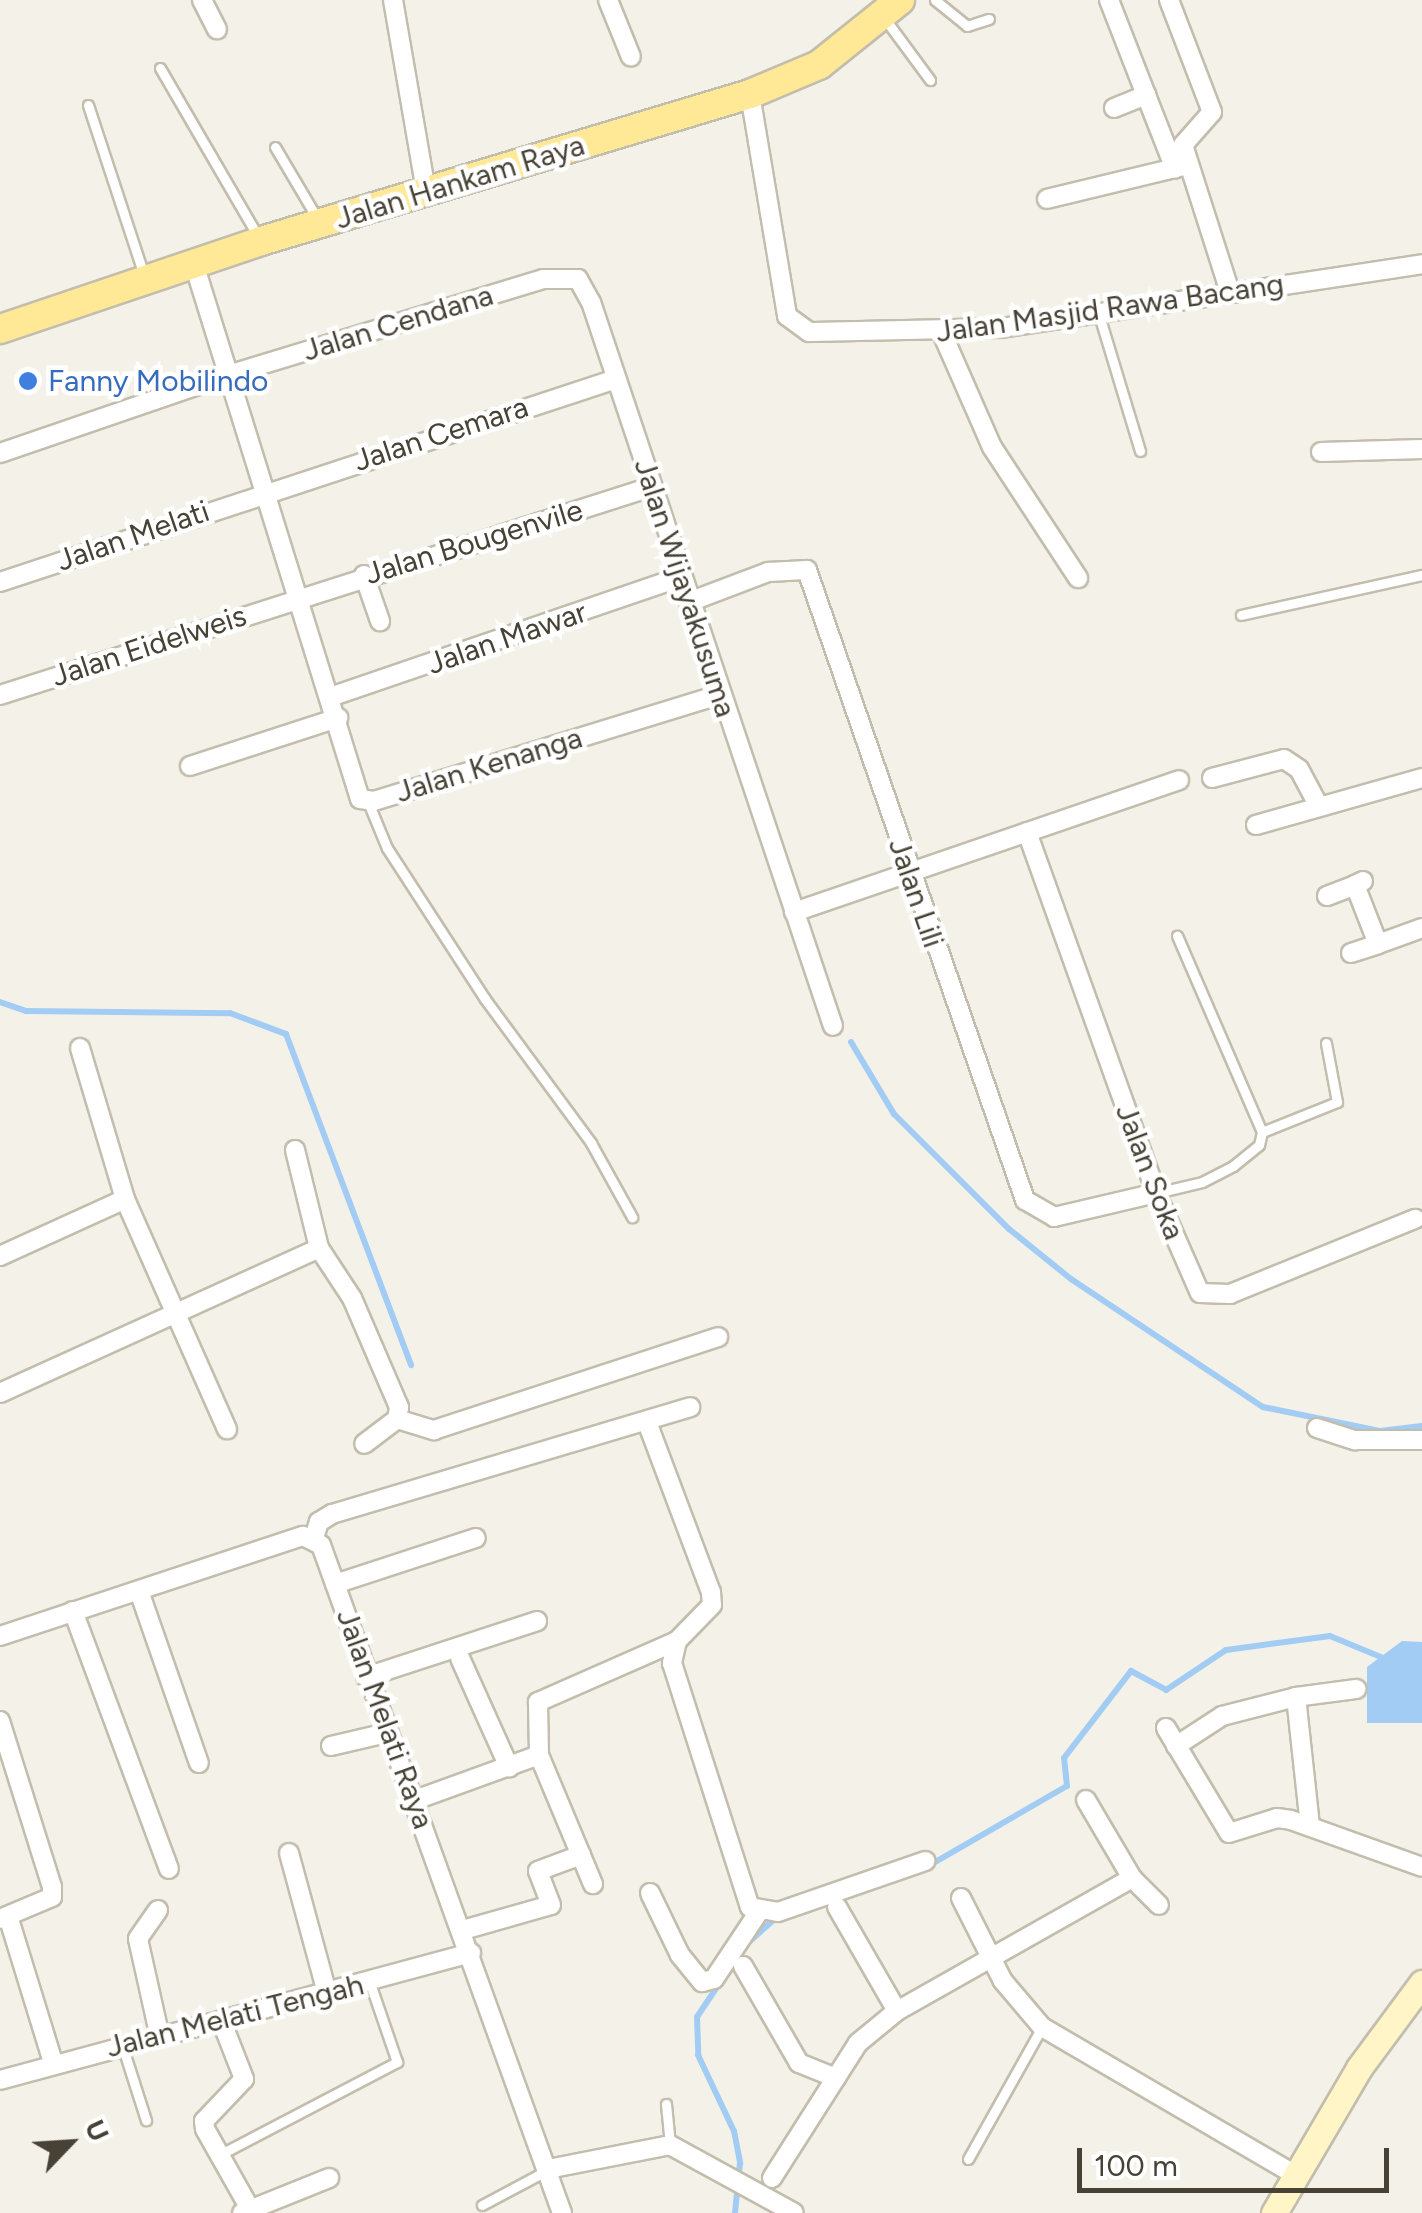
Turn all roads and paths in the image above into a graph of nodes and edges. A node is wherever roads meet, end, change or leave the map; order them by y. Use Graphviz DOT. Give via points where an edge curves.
graph roads {
  1 [pos="202,0"];
  2 [pos="393,0"];
  3 [pos="608,0"];
  4 [pos="1109,0"];
  5 [pos="1169,0"];
  6 [pos="937,2"];
  7 [pos="892,8"];
  8 [pos="989,19"];
  9 [pos="216,29"];
  10 [pos="631,58"];
  11 [pos="160,68"];
  12 [pos="930,80"];
  13 [pos="750,94"];
  14 [pos="1146,96"];
  15 [pos="88,105"];
  16 [pos="1114,108"];
  17 [pos="275,147"];
  18 [pos="1181,167"];
  19 [pos="426,191"];
  20 [pos="1048,199"];
  21 [pos="321,224"];
  22 [pos="261,242"];
  23 [pos="194,264"];
  24 [pos="1422,264"];
  25 [pos="565,275"];
  26 [pos="145,281"];
  27 [pos="1230,292"];
  28 [pos="1099,314"];
  29 [pos="0,329"];
  30 [pos="942,333"];
  31 [pos="231,374"];
  32 [pos="616,379"];
  33 [pos="1422,449"];
  34 [pos="1140,451"];
  35 [pos="1321,452"];
  36 [pos="0,454"];
  37 [pos="651,487"];
  38 [pos="267,490"];
  39 [pos="364,575"];
  40 [pos="1422,575"];
  41 [pos="680,577"];
  42 [pos="1078,578"];
  43 [pos="0,582"];
  44 [pos="297,597"];
  45 [pos="689,602"];
  46 [pos="1241,614"];
  47 [pos="380,622"];
  48 [pos="721,694"];
  49 [pos="0,695"];
  50 [pos="332,696"];
  51 [pos="338,718"];
  52 [pos="190,766"];
  53 [pos="1212,778"];
  54 [pos="1422,778"];
  55 [pos="1179,780"];
  56 [pos="368,802"];
  57 [pos="1317,803"];
  58 [pos="1256,824"];
  59 [pos="1027,832"];
  60 [pos="909,872"];
  61 [pos="1327,896"];
  62 [pos="794,912"];
  63 [pos="1422,928"];
  64 [pos="1177,936"];
  65 [pos="1378,944"];
  66 [pos="1351,954"];
  67 [pos="833,1026"];
  68 [pos="1326,1043"];
  69 [pos="80,1048"];
  70 [pos="1262,1132"];
  71 [pos="295,1150"];
  72 [pos="1156,1192"];
  73 [pos="124,1200"];
  74 [pos="632,1218"];
  75 [pos="1415,1218"];
  76 [pos="319,1248"];
  77 [pos="0,1256"];
  78 [pos="176,1310"];
  79 [pos="718,1337"];
  80 [pos="0,1392"];
  81 [pos="690,1407"];
  82 [pos="397,1419"];
  83 [pos="647,1422"];
  84 [pos="227,1428"];
  85 [pos="1317,1428"];
  86 [pos="1422,1440"];
  87 [pos="364,1444"];
  88 [pos="314,1538"];
  89 [pos="476,1538"];
  90 [pos="335,1584"];
  91 [pos="139,1592"];
  92 [pos="73,1611"];
  93 [pos="537,1622"];
  94 [pos="0,1636"];
  95 [pos="677,1641"];
  96 [pos="460,1658"];
  97 [pos="366,1677"];
  98 [pos="1356,1689"];
  99 [pos="1296,1697"];
  100 [pos="0,1722"];
  101 [pos="1166,1728"];
  102 [pos="387,1733"];
  103 [pos="332,1746"];
  104 [pos="1176,1746"];
  105 [pos="539,1755"];
  106 [pos="198,1763"];
  107 [pos="509,1768"];
  108 [pos="415,1800"];
  109 [pos="1086,1800"];
  110 [pos="1310,1826"];
  111 [pos="289,1853"];
  112 [pos="581,1855"];
  113 [pos="924,1861"];
  114 [pos="1422,1867"];
  115 [pos="169,1869"];
  116 [pos="1132,1878"];
  117 [pos="593,1884"];
  118 [pos="650,1892"];
  119 [pos="961,1898"];
  120 [pos="1159,1905"];
  121 [pos="837,1908"];
  122 [pos="158,1910"];
  123 [pos="758,1913"];
  124 [pos="4,1917"];
  125 [pos="463,1930"];
  126 [pos="471,1953"];
  127 [pos="990,1956"];
  128 [pos="743,1966"];
  129 [pos="370,1983"];
  130 [pos="1422,1983"];
  131 [pos="327,1993"];
  132 [pos="897,2011"];
  133 [pos="223,2025"];
  134 [pos="1042,2027"];
  135 [pos="160,2033"];
  136 [pos="121,2043"];
  137 [pos="53,2062"];
  138 [pos="836,2078"];
  139 [pos="0,2080"];
  140 [pos="666,2104"];
  141 [pos="146,2120"];
  142 [pos="670,2145"];
  143 [pos="221,2154"];
  144 [pos="968,2160"];
  145 [pos="548,2170"];
  146 [pos="1294,2174"];
  147 [pos="330,2178"];
  148 [pos="772,2178"];
  149 [pos="482,2205"];
  150 [pos="246,2211"];
  151 [pos="1278,2211"];
  152 [pos="562,2213"];
  153 [pos="794,2213"];
  1 -- 9 [label="street"];
  2 -- 19 [label="street"];
  3 -- 10 [label="street"];
  4 -- 14 [label="street"];
  5 -- 18 [label="street" via="1212,112 1183,145"];
  6 -- 8 [label="lane" via="967,26"];
  7 -- 12 [label="lane"];
  7 -- 13 [label="main road, Jalan Hankam Raya" via="819,64"];
  11 -- 22 [label="lane"];
  13 -- 19 [label="main road, Jalan Hankam Raya"];
  13 -- 30 [label="street, Jalan Masjid Rawa Bacang" via="787,316 809,332 834,336"];
  14 -- 16 [label="street"];
  14 -- 18 [label="street"];
  15 -- 26 [label="lane"];
  17 -- 21 [label="lane"];
  18 -- 20 [label="street"];
  18 -- 27 [label="street"];
  19 -- 21 [label="main road, Jalan Hankam Raya"];
  21 -- 22 [label="main road, Jalan Hankam Raya"];
  22 -- 23 [label="main road, Jalan Hankam Raya"];
  23 -- 26 [label="main road, Jalan Hankam Raya"];
  23 -- 31 [label="street, Jalan Kenanga"];
  24 -- 27 [label="street, Jalan Masjid Rawa Bacang"];
  25 -- 31 [label="street, Jalan Cendana"];
  25 -- 32 [label="street, Jalan Wijayakusuma" via="585,286"];
  26 -- 29 [label="main road, Jalan Hankam Raya"];
  27 -- 28 [label="street, Jalan Masjid Rawa Bacang"];
  28 -- 30 [label="street, Jalan Masjid Rawa Bacang"];
  28 -- 34 [label="lane"];
  30 -- 42 [label="street" via="992,448"];
  31 -- 36 [label="street, Jalan Cendana"];
  31 -- 38 [label="street, Jalan Kenanga"];
  32 -- 37 [label="street, Jalan Wijayakusuma"];
  32 -- 38 [label="street, Jalan Cemara"];
  33 -- 35 [label="street"];
  37 -- 39 [label="street, Jalan Bougenvile"];
  37 -- 41 [label="street, Jalan Wijayakusuma"];
  38 -- 43 [label="street, Jalan Melati"];
  38 -- 44 [label="street, Jalan Kenanga"];
  39 -- 44 [label="street, Jalan Bougenvile"];
  39 -- 47 [label="street"];
  40 -- 46 [label="lane"];
  41 -- 45 [label="street, Jalan Wijayakusuma"];
  41 -- 50 [label="street, Jalan Mawar"];
  44 -- 49 [label="street, Jalan Eidelweis"];
  44 -- 50 [label="street, Jalan Kenanga"];
  45 -- 48 [label="street, Jalan Wijayakusuma"];
  45 -- 60 [label="street, Jalan Lili" via="768,572 808,570"];
  48 -- 56 [label="street, Jalan Kenanga"];
  48 -- 62 [label="street, Jalan Wijayakusuma"];
  50 -- 51 [label="street, Jalan Kenanga"];
  51 -- 52 [label="street"];
  51 -- 56 [label="street, Jalan Kenanga" via="356,790"];
  53 -- 57 [label="street" via="1284,758 1299,769"];
  54 -- 57 [label="street"];
  55 -- 59 [label="street"];
  56 -- 74 [label="lane" via="387,848 485,1000 592,1144"];
  57 -- 58 [label="street"];
  59 -- 60 [label="street"];
  59 -- 72 [label="street, Jalan Soka"];
  60 -- 62 [label="street"];
  60 -- 72 [label="street, Jalan Lili" via="1026,1200 1054,1217"];
  61 -- 65 [label="street" via="1359,883"];
  62 -- 67 [label="street, Jalan Wijayakusuma"];
  63 -- 65 [label="street"];
  64 -- 70 [label="lane"];
  65 -- 66 [label="street"];
  68 -- 70 [label="lane" via="1338,1102"];
  69 -- 73 [label="street"];
  70 -- 72 [label="lane" via="1233,1166 1202,1182"];
  71 -- 76 [label="street"];
  72 -- 75 [label="street, Jalan Soka" via="1200,1293 1208,1296 1230,1294"];
  73 -- 77 [label="street"];
  73 -- 78 [label="street"];
  76 -- 78 [label="street"];
  76 -- 82 [label="street" via="352,1298 399,1407"];
  78 -- 80 [label="street"];
  78 -- 84 [label="street"];
  79 -- 82 [label="street" via="434,1430"];
  81 -- 83 [label="street"];
  82 -- 87 [label="street"];
  83 -- 88 [label="street" via="332,1514 318,1522"];
  83 -- 95 [label="street" via="711,1592 712,1605"];
  85 -- 86 [label="street" via="1355,1440"];
  88 -- 90 [label="street, Jalan Melati Raya"];
  88 -- 91 [label="street" via="303,1536"];
  89 -- 90 [label="street"];
  90 -- 97 [label="street, Jalan Melati Raya"];
  91 -- 92 [label="street"];
  91 -- 106 [label="street"];
  92 -- 94 [label="street"];
  92 -- 115 [label="street"];
  93 -- 97 [label="street"];
  95 -- 105 [label="street" via="538,1702"];
  95 -- 123 [label="street" via="670,1652 676,1678"];
  96 -- 107 [label="street"];
  97 -- 102 [label="street, Jalan Melati Raya"];
  98 -- 99 [label="street"];
  99 -- 104 [label="street" via="1222,1716"];
  99 -- 110 [label="street"];
  100 -- 124 [label="street" via="52,1886 52,1898"];
  101 -- 104 [label="street"];
  102 -- 103 [label="street"];
  102 -- 108 [label="street, Jalan Melati Raya"];
  104 -- 110 [label="street" via="1229,1832 1277,1818"];
  105 -- 107 [label="street"];
  105 -- 112 [label="street"];
  107 -- 108 [label="street"];
  108 -- 125 [label="street, Jalan Melati Raya"];
  109 -- 116 [label="street"];
  110 -- 114 [label="street"];
  111 -- 131 [label="street"];
  112 -- 117 [label="street"];
  112 -- 125 [label="street" via="538,1871 551,1905"];
  113 -- 123 [label="street" via="778,1912"];
  116 -- 120 [label="street"];
  116 -- 127 [label="street"];
  118 -- 123 [label="street" via="680,1955 702,1982 714,1979"];
  119 -- 127 [label="street"];
  121 -- 132 [label="street"];
  122 -- 135 [label="street" via="138,1939"];
  124 -- 137 [label="street"];
  125 -- 126 [label="street, Jalan Melati Raya"];
  126 -- 129 [label="street, Jalan Melati Tengah"];
  126 -- 145 [label="street, Jalan Melati Raya"];
  127 -- 132 [label="street"];
  127 -- 134 [label="street"];
  128 -- 138 [label="street" via="799,2063"];
  129 -- 131 [label="street, Jalan Melati Tengah"];
  129 -- 143 [label="lane" via="398,2062"];
  130 -- 146 [label="street"];
  131 -- 133 [label="street, Jalan Melati Tengah"];
  132 -- 138 [label="street" via="858,2043"];
  133 -- 135 [label="street, Jalan Melati Tengah"];
  133 -- 143 [label="street" via="244,2079 204,2122"];
  134 -- 144 [label="lane"];
  134 -- 146 [label="street"];
  135 -- 136 [label="street, Jalan Melati Tengah"];
  136 -- 137 [label="street, Jalan Melati Tengah"];
  136 -- 141 [label="lane"];
  137 -- 139 [label="street, Jalan Melati Tengah"];
  138 -- 148 [label="street"];
  140 -- 142 [label="lane"];
  142 -- 145 [label="street"];
  142 -- 153 [label="street"];
  143 -- 150 [label="street"];
  145 -- 149 [label="lane"];
  145 -- 152 [label="street, Jalan Melati Raya"];
  146 -- 151 [label="street"];
  147 -- 150 [label="street"];
}
